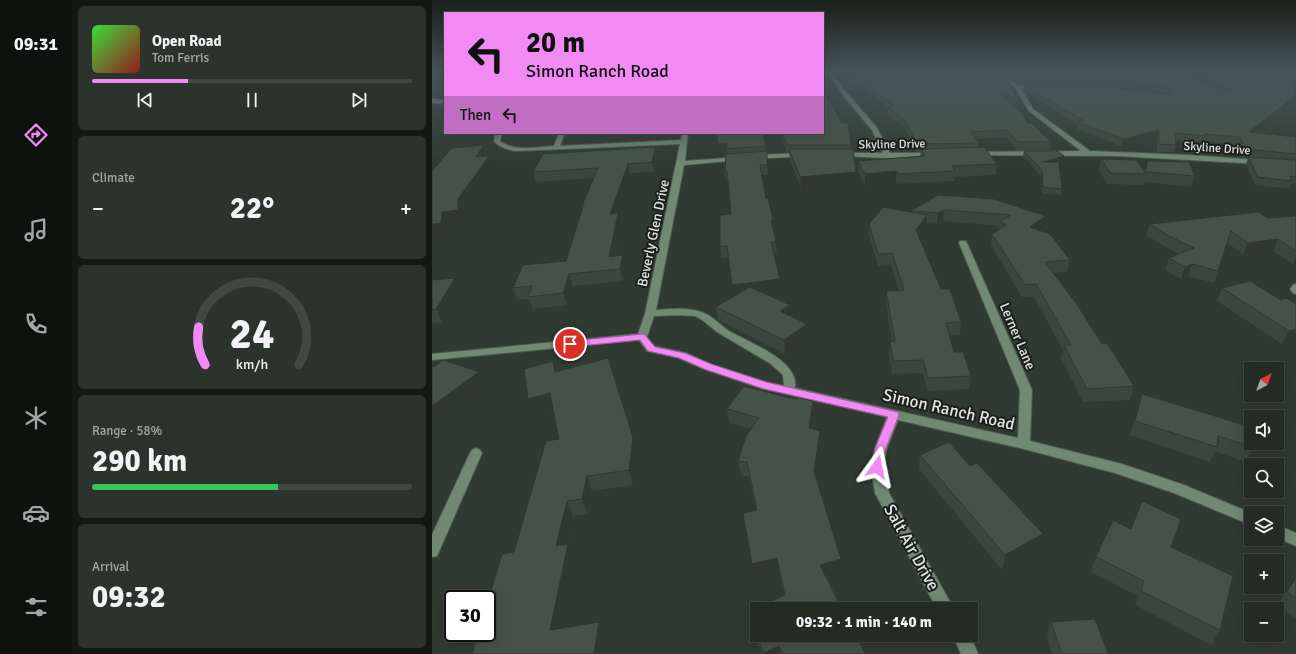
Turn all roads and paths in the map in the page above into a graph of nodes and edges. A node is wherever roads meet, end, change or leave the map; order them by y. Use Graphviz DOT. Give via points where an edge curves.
graph roads {
  1 [pos="852,103"];
  2 [pos="1026,103"];
  3 [pos="499,134"];
  4 [pos="562,134"];
  5 [pos="685,134"];
  6 [pos="682,142"];
  7 [pos="556,148"];
  8 [pos="1088,153"];
  9 [pos="967,154"];
  10 [pos="808,155"];
  11 [pos="831,155"];
  12 [pos="944,155"];
  13 [pos="888,156"];
  14 [pos="681,163"];
  15 [pos="1270,163"];
  16 [pos="963,243"];
  17 [pos="650,314"];
  18 [pos="642,337"];
  19 [pos="432,357"];
  20 [pos="788,391"];
  21 [pos="894,415"];
  22 [pos="1024,444"];
  23 [pos="476,453"];
  24 [pos="1244,516"];
  25 [pos="1284,534"];
  26 [pos="1296,540"];
  27 [pos="432,551"];
  28 [pos="942,602"];
  29 [pos="964,642"];
  30 [pos="970,654"];
  1 -- 13 [label="street" via="875,129"];
  2 -- 8 [label="street" via="1041,119"];
  3 -- 7 [label="street" via="497,141 500,145 508,147"];
  4 -- 7 [label="street"];
  5 -- 6 [label="street, Beverly Glen Drive"];
  6 -- 7 [label="street"];
  6 -- 14 [label="street, Beverly Glen Drive"];
  8 -- 9 [label="street, Skyline Drive"];
  8 -- 15 [label="street, Skyline Drive" via="1187,156"];
  10 -- 14 [label="street"];
  11 -- 13 [label="street, Skyline Drive"];
  12 -- 13 [label="street, Skyline Drive"];
  14 -- 17 [label="street, Beverly Glen Drive"];
  16 -- 22 [label="street, Lerner Lane" via="1026,390"];
  17 -- 18 [label="street, Beverly Glen Drive"];
  17 -- 20 [label="street" via="690,312 700,315 787,372 790,384"];
  18 -- 19 [label="street"];
  18 -- 20 [label="street, Simon Ranch Road" via="651,349 682,356 708,367"];
  20 -- 21 [label="street, Simon Ranch Road"];
  21 -- 22 [label="street, Simon Ranch Road"];
  21 -- 28 [label="street, Salt Air Drive" via="880,448 877,467 882,493"];
  22 -- 24 [label="street, Simon Ranch Road" via="1117,468 1179,489"];
  23 -- 27 [label="street"];
  25 -- 26 [label="street"];
  29 -- 30 [label="street"];
}
